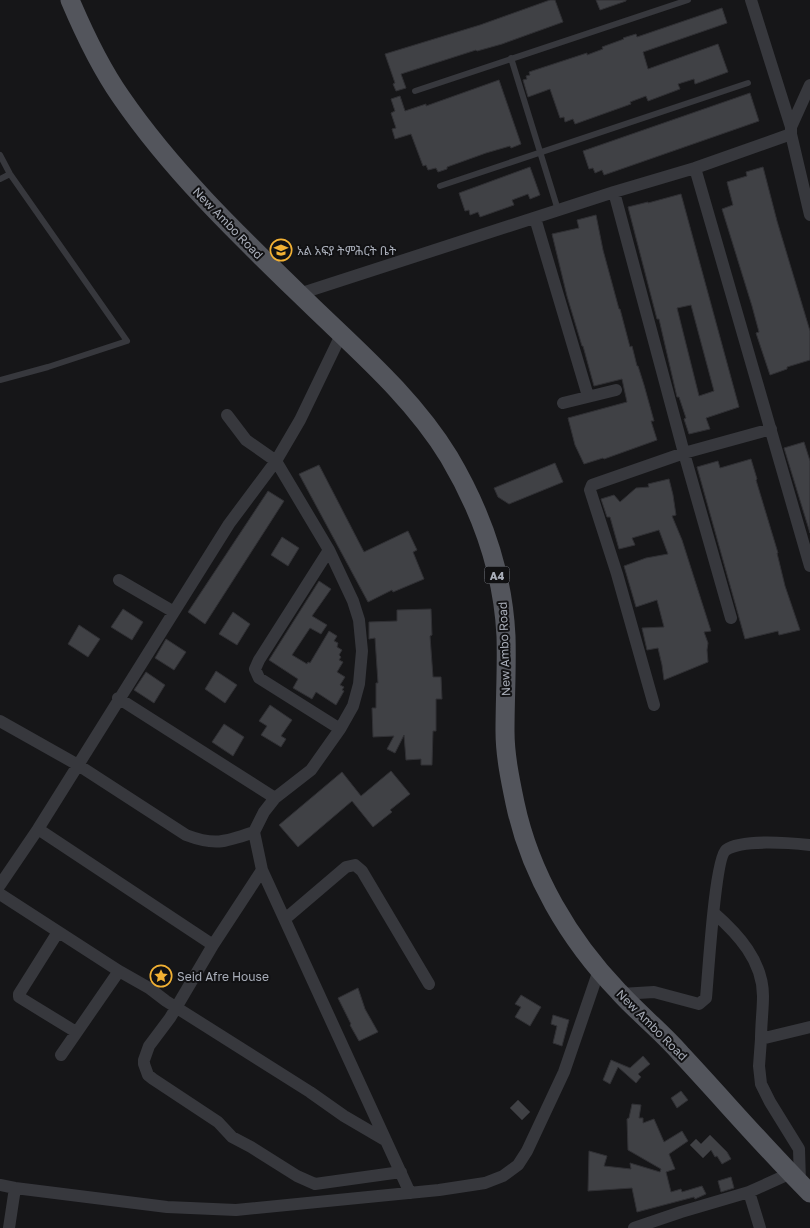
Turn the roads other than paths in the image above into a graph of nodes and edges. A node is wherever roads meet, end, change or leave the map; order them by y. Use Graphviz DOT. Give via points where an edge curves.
graph roads {
  1 [pos="70,0"];
  2 [pos="688,0"];
  3 [pos="752,0"];
  4 [pos="510,58"];
  5 [pos="748,83"];
  6 [pos="810,85"];
  7 [pos="415,90"];
  8 [pos="791,131"];
  9 [pos="540,152"];
  10 [pos="0,155"];
  11 [pos="695,168"];
  12 [pos="10,174"];
  13 [pos="0,179"];
  14 [pos="440,186"];
  15 [pos="614,192"];
  16 [pos="558,210"];
  17 [pos="810,216"];
  18 [pos="535,218"];
  19 [pos="300,294"];
  20 [pos="341,335"];
  21 [pos="0,380"];
  22 [pos="616,390"];
  23 [pos="588,396"];
  24 [pos="563,403"];
  25 [pos="227,415"];
  26 [pos="771,429"];
  27 [pos="684,453"];
  28 [pos="276,461"];
  29 [pos="329,550"];
  30 [pos="810,566"];
  31 [pos="119,580"];
  32 [pos="174,612"];
  33 [pos="731,618"];
  34 [pos="118,698"];
  35 [pos="654,705"];
  36 [pos="0,721"];
  37 [pos="340,729"];
  38 [pos="78,765"];
  39 [pos="275,798"];
  40 [pos="38,829"];
  41 [pos="254,832"];
  42 [pos="810,845"];
  43 [pos="262,870"];
  44 [pos="0,885"];
  45 [pos="0,894"];
  46 [pos="714,912"];
  47 [pos="284,919"];
  48 [pos="58,932"];
  49 [pos="213,945"];
  50 [pos="599,970"];
  51 [pos="118,971"];
  52 [pos="429,984"];
  53 [pos="621,994"];
  54 [pos="176,1007"];
  55 [pos="810,1027"];
  56 [pos="76,1032"];
  57 [pos="761,1039"];
  58 [pos="61,1055"];
  59 [pos="385,1140"];
  60 [pos="401,1172"];
  61 [pos="800,1183"];
  62 [pos="0,1185"];
  63 [pos="15,1188"];
  64 [pos="749,1192"];
  65 [pos="410,1193"];
  66 [pos="9,1228"];
  67 [pos="634,1228"];
  68 [pos="760,1228"];
  1 -- 19 [label="main road, New Ambo Road / A4" via="119,95 175,168"];
  2 -- 4 [label="lane"];
  3 -- 8 [label="street"];
  4 -- 7 [label="lane"];
  4 -- 9 [label="lane"];
  5 -- 9 [label="lane"];
  6 -- 8 [label="street"];
  8 -- 11 [label="street"];
  8 -- 17 [label="street"];
  9 -- 14 [label="lane"];
  9 -- 16 [label="lane"];
  10 -- 12 [label="lane"];
  11 -- 15 [label="street"];
  11 -- 26 [label="street"];
  12 -- 13 [label="lane"];
  12 -- 21 [label="lane" via="127,341"];
  15 -- 16 [label="street"];
  15 -- 27 [label="street"];
  16 -- 18 [label="street"];
  18 -- 19 [label="street"];
  18 -- 23 [label="street"];
  19 -- 20 [label="main road, New Ambo Road / A4"];
  20 -- 28 [label="street" via="300,420"];
  20 -- 50 [label="main road, New Ambo Road / A4" via="379,371 428,427 449,457 481,521 502,596 506,634 505,733 509,769 524,837 556,909"];
  22 -- 23 [label="street"];
  23 -- 24 [label="street"];
  25 -- 28 [label="street" via="246,440"];
  26 -- 27 [label="street"];
  26 -- 30 [label="street"];
  27 -- 33 [label="street"];
  27 -- 35 [label="street" via="597,482 590,490"];
  28 -- 29 [label="street"];
  28 -- 32 [label="street" via="229,524"];
  29 -- 37 [label="street" via="353,601 359,620 362,651 353,706"];
  29 -- 37 [label="street" via="255,669 259,678"];
  31 -- 32 [label="street"];
  32 -- 34 [label="street"];
  34 -- 38 [label="street"];
  34 -- 39 [label="street"];
  36 -- 38 [label="street"];
  37 -- 39 [label="street" via="311,770"];
  38 -- 40 [label="street"];
  38 -- 41 [label="street" via="186,835 217,843"];
  39 -- 41 [label="street"];
  40 -- 44 [label="street"];
  40 -- 49 [label="street"];
  41 -- 43 [label="street"];
  42 -- 46 [label="street" via="784,842 736,845 725,850 721,856"];
  43 -- 47 [label="street"];
  43 -- 49 [label="street"];
  45 -- 48 [label="street"];
  46 -- 53 [label="street" via="703,1002 699,1004 654,992"];
  46 -- 57 [label="street" via="734,931 754,958 763,995"];
  47 -- 52 [label="street" via="346,867 355,865 362,871"];
  47 -- 59 [label="street"];
  48 -- 51 [label="street"];
  48 -- 56 [label="street" via="19,998"];
  49 -- 54 [label="street"];
  50 -- 53 [label="main road, New Ambo Road / A4"];
  50 -- 65 [label="street" via="564,1072 518,1165 485,1183"];
  51 -- 54 [label="street"];
  51 -- 56 [label="street"];
  53 -- 61 [label="main road, New Ambo Road / A4" via="673,1044"];
  54 -- 59 [label="street"];
  54 -- 60 [label="street" via="146,1052 144,1064 148,1075 218,1122 232,1137 315,1184"];
  55 -- 57 [label="street"];
  56 -- 58 [label="street"];
  57 -- 61 [label="street" via="761,1084 800,1148"];
  59 -- 60 [label="street"];
  60 -- 65 [label="street"];
  61 -- 64 [label="street"];
  62 -- 63 [label="street"];
  63 -- 65 [label="street" via="167,1207 236,1210"];
  63 -- 66 [label="street"];
  64 -- 67 [label="street"];
  64 -- 68 [label="street"];
}
